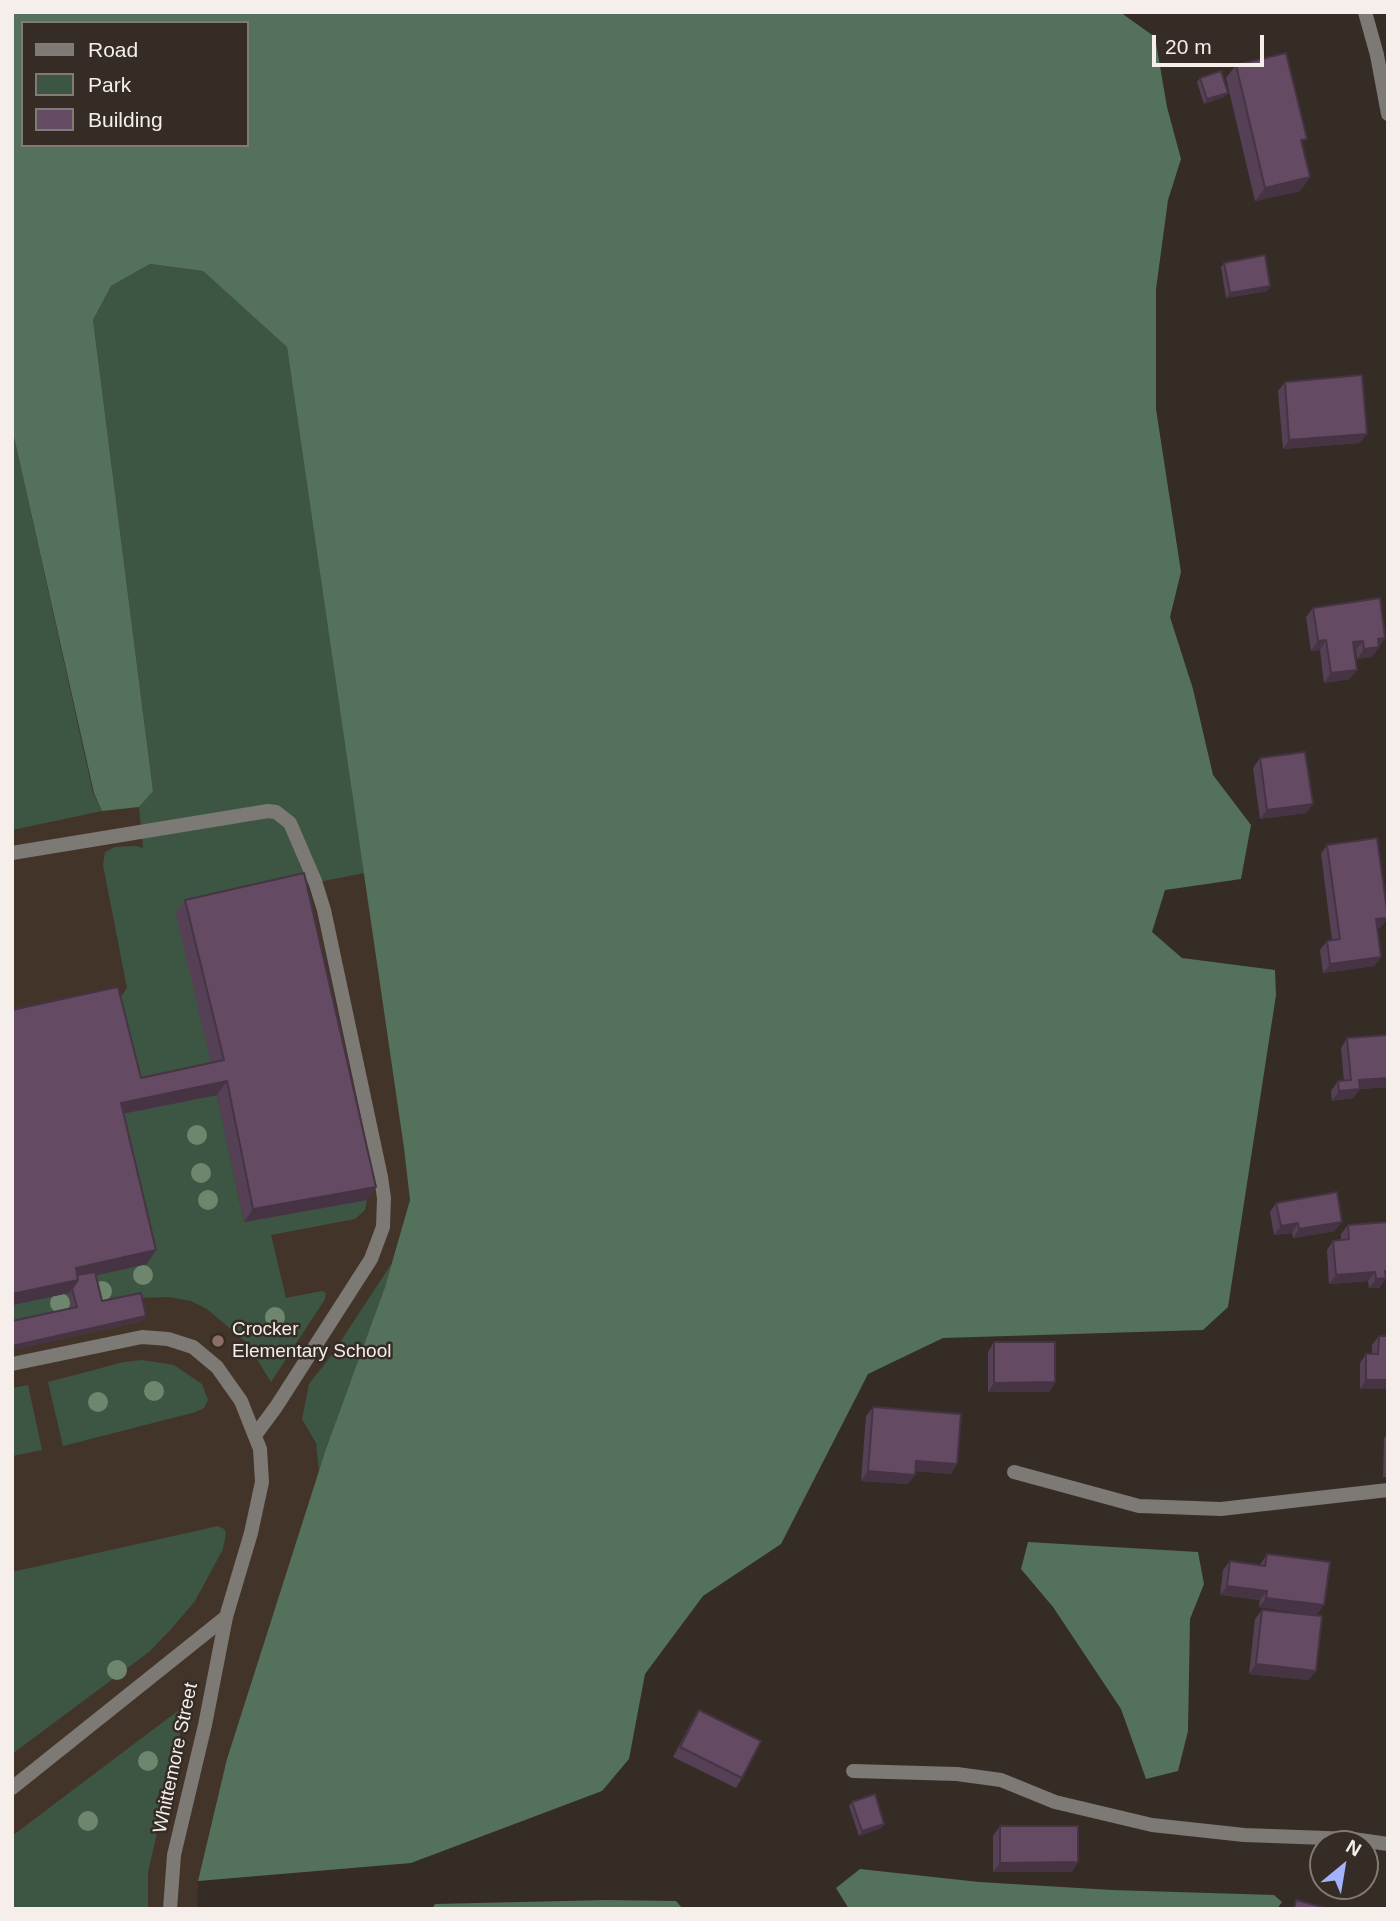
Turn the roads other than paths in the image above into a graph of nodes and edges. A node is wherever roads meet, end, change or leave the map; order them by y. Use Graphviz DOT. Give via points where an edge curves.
graph roads {
  1 [pos="1365,12"];
  2 [pos="1388,114"];
  3 [pos="12,853"];
  4 [pos="12,1364"];
  5 [pos="256,1434"];
  6 [pos="1014,1472"];
  7 [pos="1388,1490"];
  8 [pos="226,1617"];
  9 [pos="853,1771"];
  10 [pos="12,1788"];
  11 [pos="1388,1844"];
  12 [pos="170,1909"];
  1 -- 2 [label="street"];
  3 -- 5 [label="street" via="268,811 290,822 315,881 382,1177 383,1227 371,1259"];
  4 -- 5 [label="street, Whittemore Street" via="142,1337 182,1342 206,1356 229,1381"];
  5 -- 8 [label="street, Whittemore Street" via="262,1465 259,1500"];
  6 -- 7 [label="street" via="1139,1506 1221,1509"];
  8 -- 10 [label="street"];
  8 -- 12 [label="street, Whittemore Street" via="174,1855"];
  9 -- 11 [label="street" via="1001,1780 1055,1801 1152,1825"];
}
